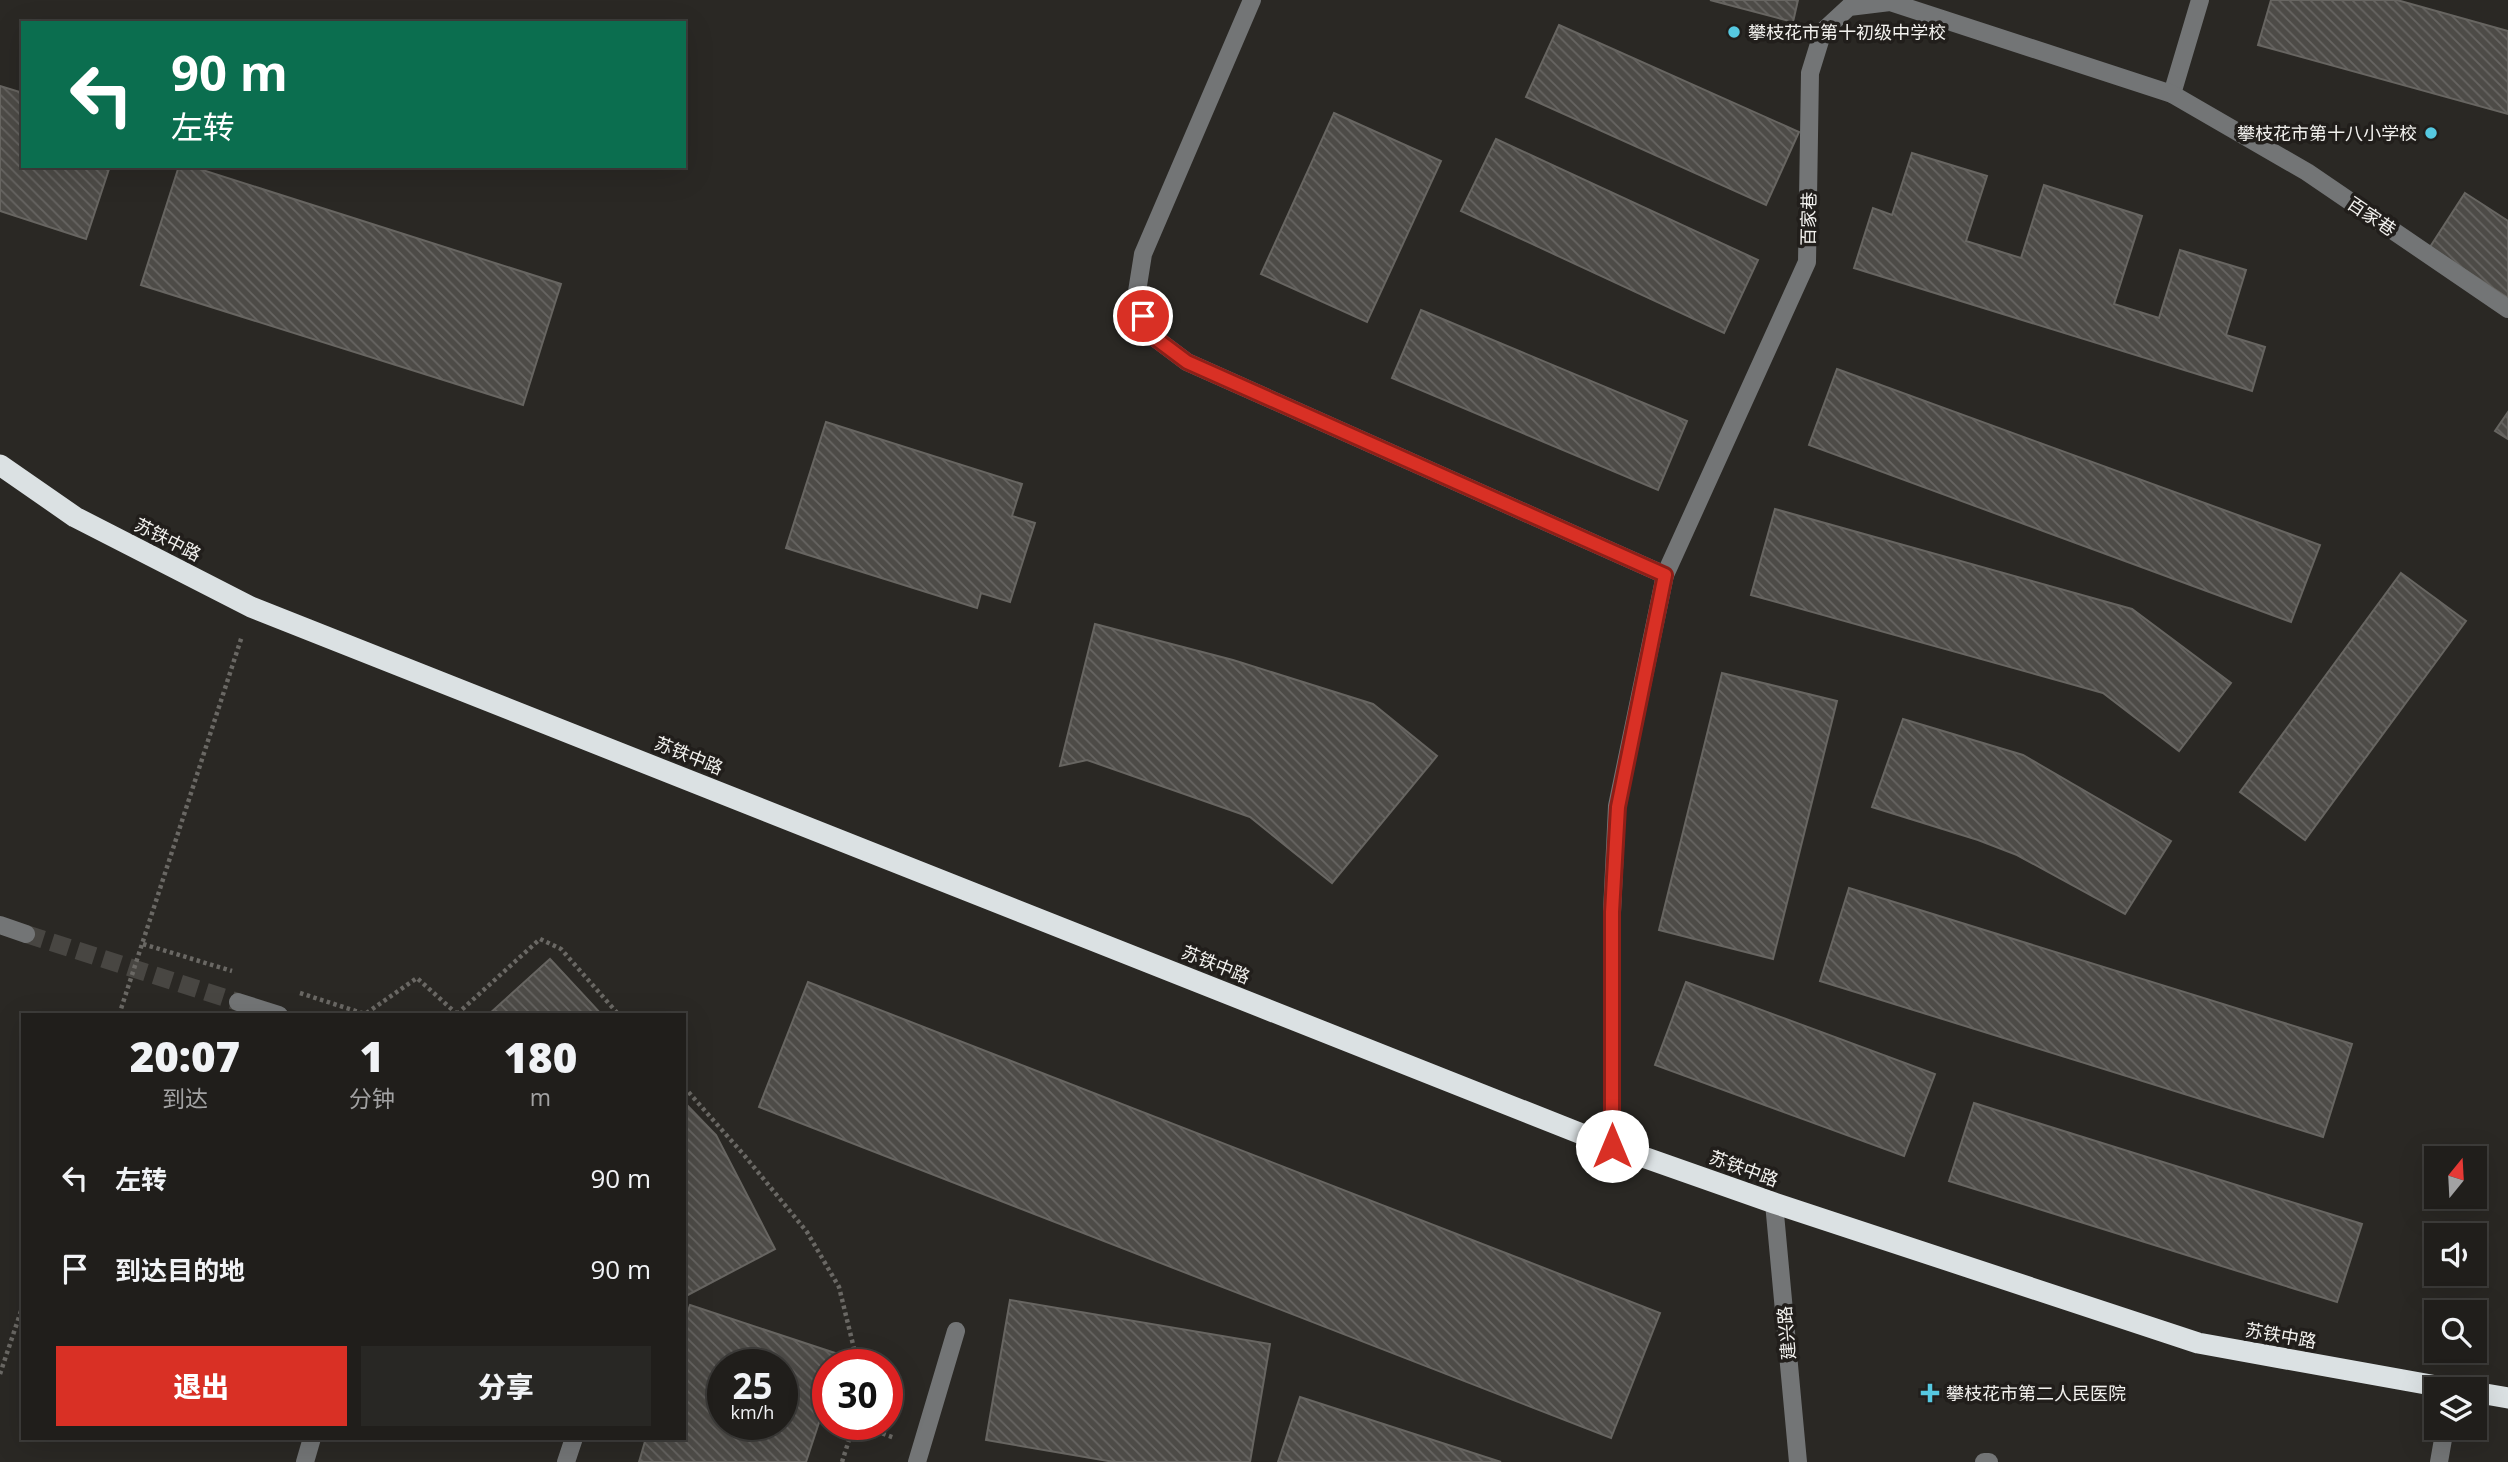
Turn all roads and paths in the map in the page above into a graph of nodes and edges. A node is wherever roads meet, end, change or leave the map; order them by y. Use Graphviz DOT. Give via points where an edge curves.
graph roads {
  1 [pos="1252,0"];
  2 [pos="2200,0"];
  3 [pos="2172,94"];
  4 [pos="2508,309"];
  5 [pos="0,465"];
  6 [pos="1665,575"];
  7 [pos="251,607"];
  8 [pos="0,925"];
  9 [pos="26,934"];
  10 [pos="142,944"];
  11 [pos="239,973"];
  12 [pos="289,990"];
  13 [pos="238,1002"];
  14 [pos="120,1013"];
  15 [pos="273,1013"];
  16 [pos="362,1013"];
  17 [pos="366,1013"];
  18 [pos="455,1013"];
  19 [pos="459,1013"];
  20 [pos="617,1013"];
  21 [pos="686,1089"];
  22 [pos="1612,1146"];
  23 [pos="1774,1203"];
  24 [pos="21,1311"];
  25 [pos="956,1331"];
  26 [pos="854,1349"];
  27 [pos="0,1374"];
  28 [pos="2424,1384"];
  29 [pos="2487,1394"];
  30 [pos="2508,1398"];
  31 [pos="311,1440"];
  32 [pos="573,1440"];
  33 [pos="850,1440"];
  34 [pos="889,1440"];
  35 [pos="2443,1440"];
  36 [pos="920,1455"];
  37 [pos="305,1462"];
  38 [pos="566,1462"];
  39 [pos="843,1462"];
  40 [pos="1798,1462"];
  41 [pos="2439,1462"];
  1 -- 6 [label="street" via="1143,254 1136,298 1151,335 1187,362"];
  2 -- 3 [label="street"];
  3 -- 4 [label="street, 百家巷" via="2307,172"];
  3 -- 6 [label="street, 百家巷" via="1890,2 1849,7 1823,32 1810,73 1807,262"];
  5 -- 7 [label="highway, 苏铁中路" via="75,517"];
  6 -- 22 [label="street, 百家巷" via="1618,807 1612,912"];
  7 -- 10 [label="path"];
  7 -- 22 [label="highway, 苏铁中路"];
  8 -- 9 [label="street"];
  10 -- 11 [label="path"];
  10 -- 14 [label="path"];
  12 -- 16 [label="path"];
  13 -- 15 [label="street"];
  17 -- 18 [label="path" via="417,978"];
  19 -- 20 [label="path" via="540,939 561,949"];
  21 -- 26 [label="path" via="807,1231 839,1287"];
  22 -- 23 [label="highway, 苏铁中路"];
  23 -- 28 [label="highway, 苏铁中路" via="2198,1343"];
  23 -- 40 [label="street, 建兴路"];
  24 -- 27 [label="path"];
  25 -- 36 [label="street"];
  29 -- 30 [label="highway"];
  31 -- 37 [label="street"];
  32 -- 38 [label="street"];
  33 -- 39 [label="path"];
  34 -- 36 [label="path"];
  35 -- 41 [label="street"];
}
